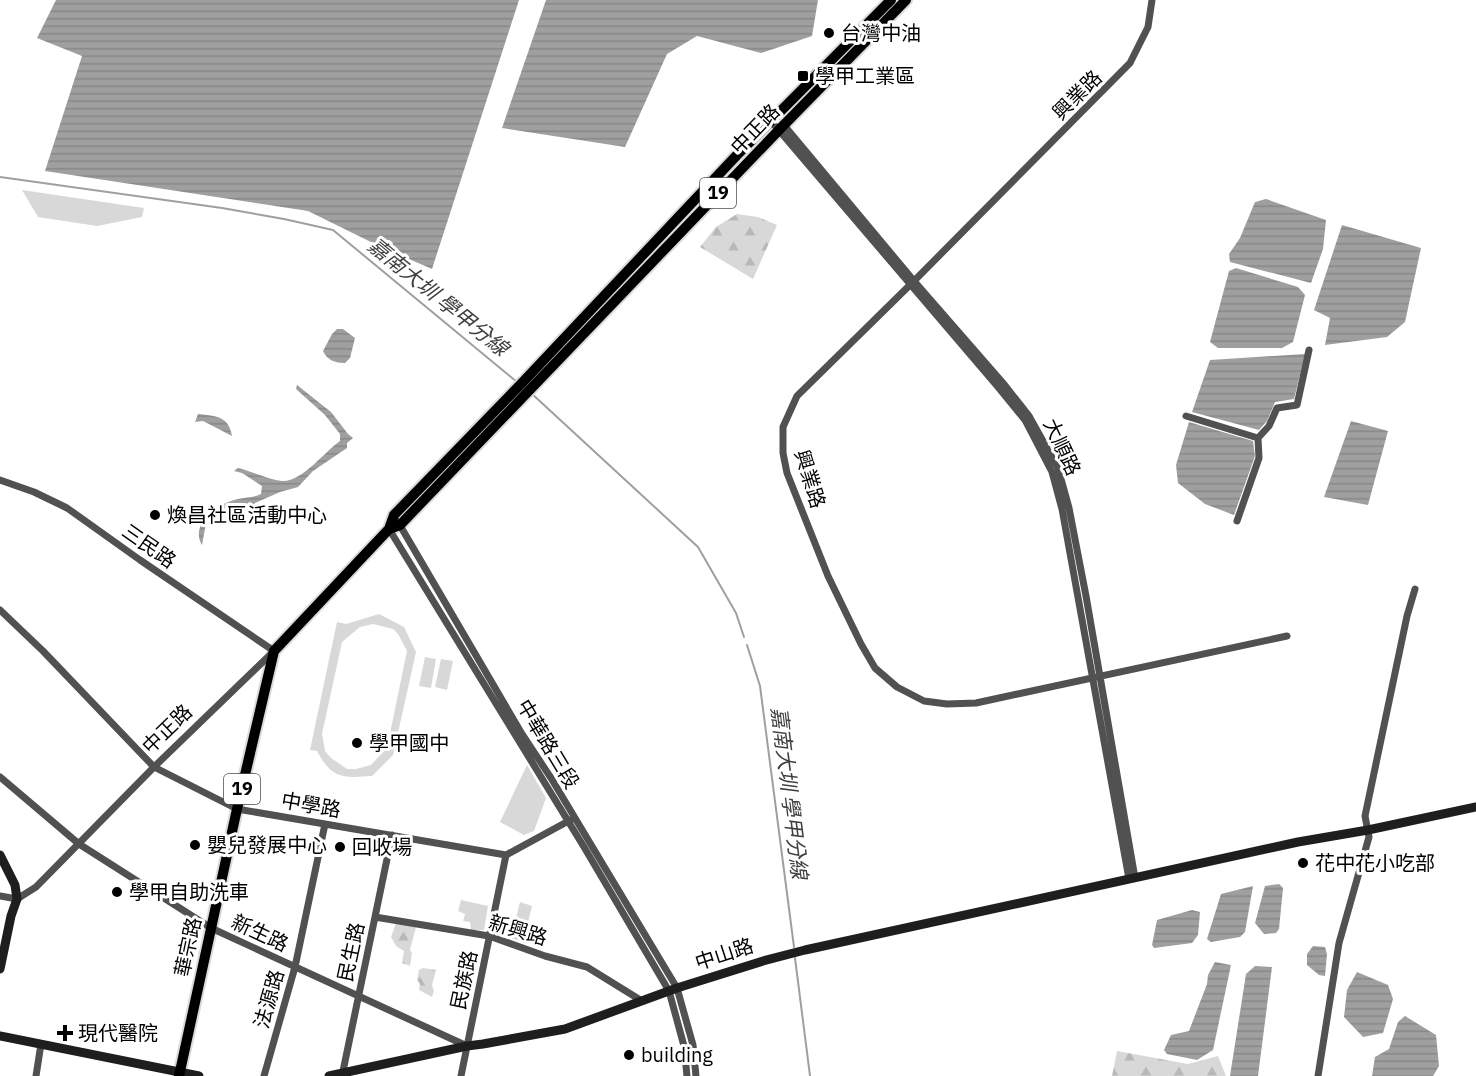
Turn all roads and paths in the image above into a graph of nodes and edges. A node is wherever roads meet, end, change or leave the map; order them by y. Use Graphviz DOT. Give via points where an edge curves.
graph roads {
  1 [pos="891,0"];
  2 [pos="906,0"];
  3 [pos="1152,0"];
  4 [pos="841,58"];
  5 [pos="777,123"];
  6 [pos="912,283"];
  7 [pos="1309,350"];
  8 [pos="523,389"];
  9 [pos="1186,416"];
  10 [pos="1258,438"];
  11 [pos="0,480"];
  12 [pos="394,515"];
  13 [pos="1237,521"];
  14 [pos="400,525"];
  15 [pos="389,530"];
  16 [pos="1415,589"];
  17 [pos="0,609"];
  18 [pos="1287,636"];
  19 [pos="274,651"];
  20 [pos="1095,678"];
  21 [pos="154,766"];
  22 [pos="0,777"];
  23 [pos="1476,807"];
  24 [pos="237,809"];
  25 [pos="571,820"];
  26 [pos="325,824"];
  27 [pos="1368,830"];
  28 [pos="392,835"];
  29 [pos="79,844"];
  30 [pos="0,855"];
  31 [pos="506,855"];
  32 [pos="1132,878"];
  33 [pos="0,896"];
  34 [pos="17,899"];
  35 [pos="375,917"];
  36 [pos="211,928"];
  37 [pos="489,936"];
  38 [pos="0,967"];
  39 [pos="295,967"];
  40 [pos="673,990"];
  41 [pos="358,996"];
  42 [pos="642,1001"];
  43 [pos="0,1036"];
  44 [pos="41,1044"];
  45 [pos="467,1046"];
  46 [pos="179,1074"];
  47 [pos="342,1075"];
  48 [pos="36,1076"];
  49 [pos="199,1076"];
  50 [pos="264,1076"];
  51 [pos="329,1076"];
  52 [pos="461,1076"];
  53 [pos="687,1076"];
  54 [pos="696,1076"];
  55 [pos="1318,1076"];
  1 -- 4 [label="main road, 中正路 / 19"];
  2 -- 4 [label="main road, 中正路 / 19"];
  3 -- 6 [label="street, 興業路" via="1148,27 1130,63"];
  4 -- 5 [label="main road, 中正路 / 19"];
  5 -- 6 [label="street, 大順路"];
  5 -- 8 [label="main road, 中正路 / 19"];
  6 -- 20 [label="street, 大順路" via="1024,420 1052,472"];
  6 -- 20 [label="street, 興業路" via="797,396 783,428 787,473 828,576 875,668 897,687 924,701 976,703"];
  7 -- 10 [label="street" via="1297,405 1277,408"];
  8 -- 12 [label="main road, 中正路 / 19"];
  8 -- 14 [label="main road, 中正路 / 19"];
  9 -- 10 [label="street"];
  10 -- 13 [label="street" via="1259,458"];
  11 -- 19 [label="street, 三民路" via="68,508"];
  12 -- 14 [label="street, 中華路三段"];
  12 -- 15 [label="main road, 19"];
  14 -- 15 [label="main road, 19"];
  14 -- 25 [label="street, 中華路三段"];
  15 -- 19 [label="main road, 中正路 / 19"];
  15 -- 25 [label="street, 中華路三段"];
  16 -- 27 [label="street" via="1365,816"];
  17 -- 21 [label="street, 中學路"];
  18 -- 20 [label="street, 興業路"];
  19 -- 21 [label="street, 中正路"];
  19 -- 24 [label="main road, 華宗路 / 19"];
  20 -- 32 [label="street, 大順路"];
  21 -- 24 [label="street, 中學路"];
  21 -- 29 [label="street, 中正路"];
  22 -- 29 [label="street, 新生路"];
  23 -- 27 [label="main road, 中山路"];
  24 -- 26 [label="street, 中學路"];
  24 -- 36 [label="main road, 華宗路 / 19"];
  25 -- 31 [label="street"];
  25 -- 40 [label="street, 中華路三段"];
  26 -- 28 [label="street, 中學路"];
  26 -- 39 [label="street, 法源路"];
  27 -- 32 [label="main road, 中山路"];
  27 -- 55 [label="street" via="1339,943"];
  28 -- 31 [label="street, 中學路"];
  28 -- 35 [label="street, 民生路"];
  29 -- 34 [label="street, 中正路" via="36,887"];
  29 -- 36 [label="street, 新生路"];
  30 -- 34 [label="main road" via="15,885"];
  31 -- 37 [label="street, 民族路"];
  32 -- 40 [label="main road, 中山路" via="763,960"];
  33 -- 34 [label="street"];
  34 -- 38 [label="main road"];
  35 -- 37 [label="street, 新興路"];
  35 -- 41 [label="street, 民生路"];
  36 -- 39 [label="street, 新生路"];
  36 -- 46 [label="main road, 華宗路 / 19"];
  37 -- 42 [label="street, 新興路" via="587,967"];
  37 -- 45 [label="street, 民族路"];
  39 -- 41 [label="street, 新生路"];
  39 -- 50 [label="street, 法源路"];
  40 -- 42 [label="main road, 中山路"];
  40 -- 53 [label="street"];
  40 -- 54 [label="street" via="693,1045"];
  41 -- 45 [label="street, 新生路"];
  41 -- 47 [label="street, 民生路"];
  42 -- 45 [label="main road, 中山路" via="565,1029"];
  43 -- 44 [label="main road"];
  44 -- 46 [label="main road"];
  44 -- 48 [label="street"];
  45 -- 47 [label="main road, 中山路"];
  45 -- 52 [label="street, 民族路"];
  46 -- 49 [label="main road"];
  47 -- 51 [label="main road, 中山路"];
}
